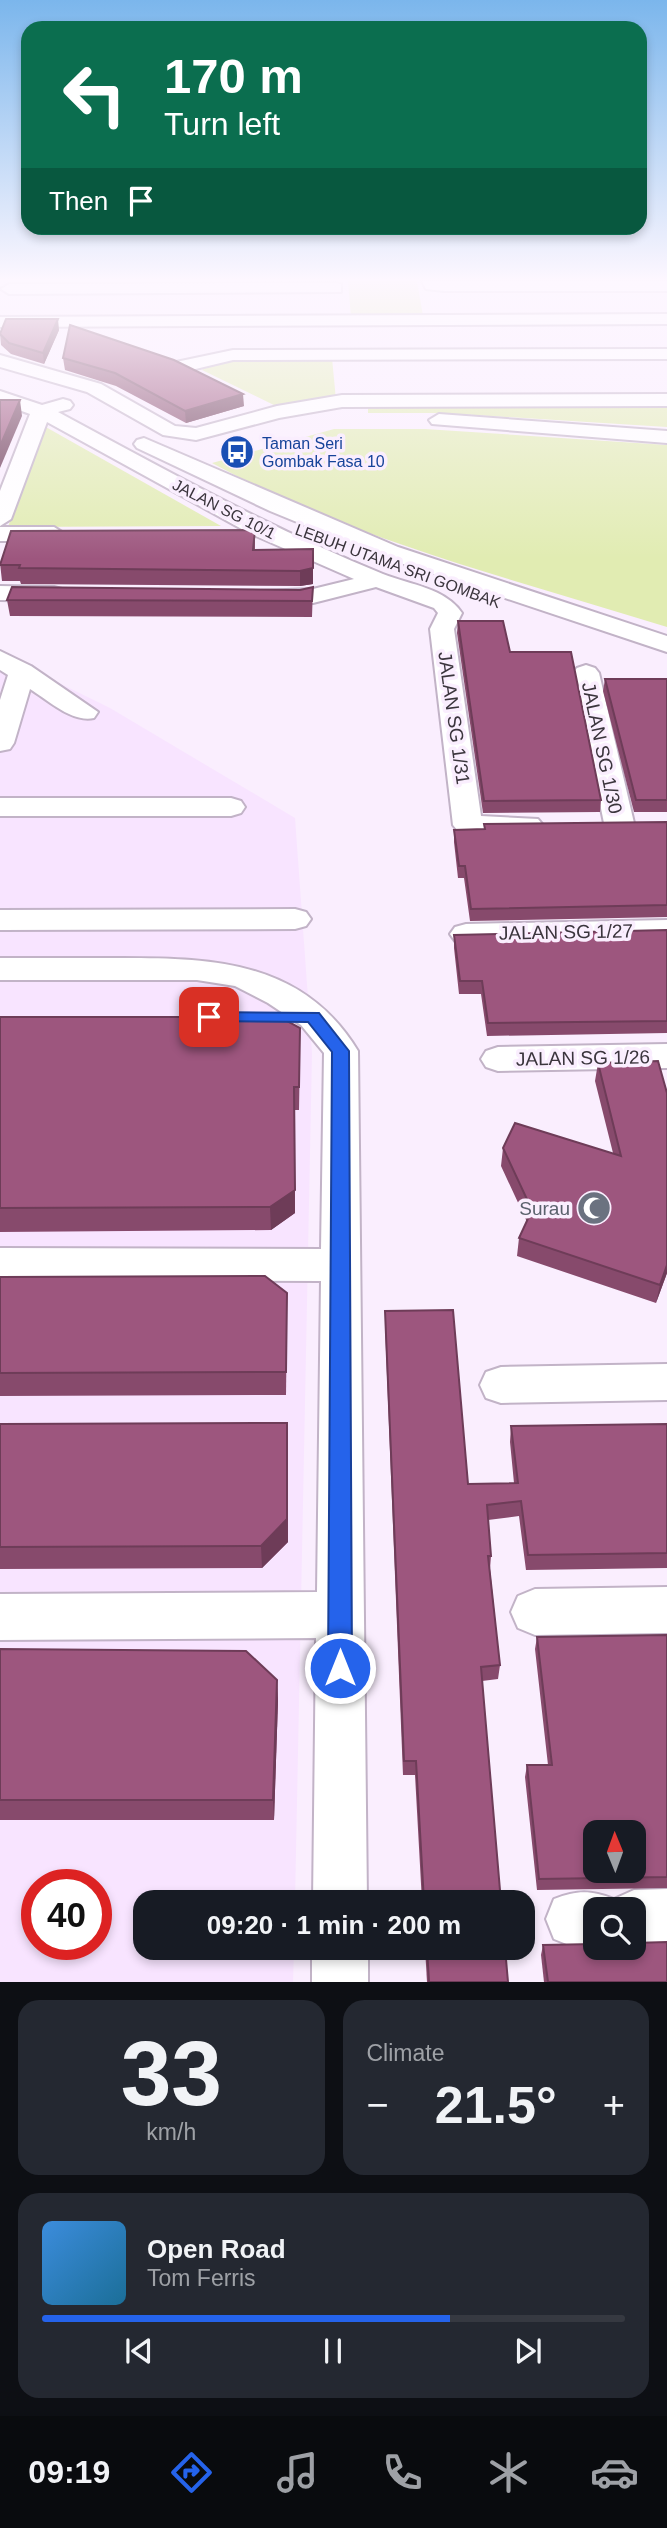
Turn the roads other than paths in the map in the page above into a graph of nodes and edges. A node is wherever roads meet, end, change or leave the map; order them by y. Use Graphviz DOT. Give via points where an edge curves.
graph roads {
  1 [pos="43,373"];
  2 [pos="199,373"];
  3 [pos="341,373"];
  4 [pos="206,377"];
  5 [pos="0,381"];
  6 [pos="343,396"];
  7 [pos="0,397"];
  8 [pos="253,400"];
  9 [pos="667,400"];
  10 [pos="41,411"];
  11 [pos="277,412"];
  12 [pos="123,432"];
  13 [pos="667,437"];
  14 [pos="174,461"];
  15 [pos="0,519"];
  16 [pos="257,528"];
  17 [pos="0,534"];
  18 [pos="69,534"];
  19 [pos="226,534"];
  20 [pos="377,580"];
  21 [pos="0,593"];
  22 [pos="76,594"];
  23 [pos="247,596"];
  24 [pos="450,613"];
  25 [pos="667,644"];
  26 [pos="667,652"];
  27 [pos="11,665"];
  28 [pos="586,673"];
  29 [pos="85,712"];
  30 [pos="0,743"];
  31 [pos="0,807"];
  32 [pos="230,807"];
  33 [pos="618,823"];
  34 [pos="550,824"];
  35 [pos="295,919"];
  36 [pos="0,920"];
  37 [pos="667,930"];
  38 [pos="466,934"];
  39 [pos="0,969"];
  40 [pos="258,1017"];
  41 [pos="313,1017"];
  42 [pos="667,1056"];
  43 [pos="498,1059"];
  44 [pos="0,1264"];
  45 [pos="340,1265"];
  46 [pos="667,1382"];
  47 [pos="501,1385"];
  48 [pos="667,1610"];
  49 [pos="535,1612"];
  50 [pos="340,1615"];
  51 [pos="0,1617"];
  52 [pos="340,1890"];
  53 [pos="667,1917"];
  54 [pos="646,1918"];
  55 [pos="340,1960"];
  56 [pos="340,1982"];
  1 -- 11 [label="street" via="94,388 170,431 196,434"];
  2 -- 4 [label="street"];
  3 -- 6 [label="street"];
  5 -- 10 [label="street" via="73,406"];
  6 -- 9 [label="street"];
  6 -- 11 [label="street"];
  6 -- 13 [label="street" via="430,420"];
  6 -- 14 [label="street" via="291,428"];
  7 -- 10 [label="street, JALAN SG 10/1"];
  8 -- 11 [label="street"];
  10 -- 15 [label="street"];
  10 -- 16 [label="street, JALAN SG 10/1"];
  12 -- 14 [label="street, LEBUH UTAMA SRI GOMBAK"];
  14 -- 25 [label="street, LEBUH UTAMA SRI GOMBAK" via="390,552"];
  14 -- 26 [label="street, LEBUH UTAMA SRI GOMBAK" via="191,477 286,526 420,577"];
  16 -- 19 [label="street"];
  16 -- 20 [label="street, JALAN SG 10/1"];
  17 -- 18 [label="street"];
  20 -- 23 [label="street" via="313,596"];
  20 -- 24 [label="street, JALAN SG 10/1" via="443,603"];
  21 -- 22 [label="street"];
  24 -- 34 [label="street, JALAN SG 1/31" via="442,629 468,825"];
  27 -- 29 [label="street"];
  27 -- 30 [label="street"];
  28 -- 33 [label="street, JALAN SG 1/30"];
  31 -- 32 [label="street"];
  35 -- 36 [label="street"];
  37 -- 38 [label="street, JALAN SG 1/27"];
  39 -- 41 [label="street" via="197,969 243,977"];
  40 -- 41 [label="street"];
  41 -- 45 [label="street" via="341,1051"];
  42 -- 43 [label="street, JALAN SG 1/26"];
  44 -- 45 [label="street"];
  45 -- 50 [label="street"];
  46 -- 47 [label="street"];
  48 -- 49 [label="street"];
  50 -- 51 [label="street"];
  50 -- 52 [label="street"];
  53 -- 54 [label="street"];
  55 -- 56 [label="street"];
}
